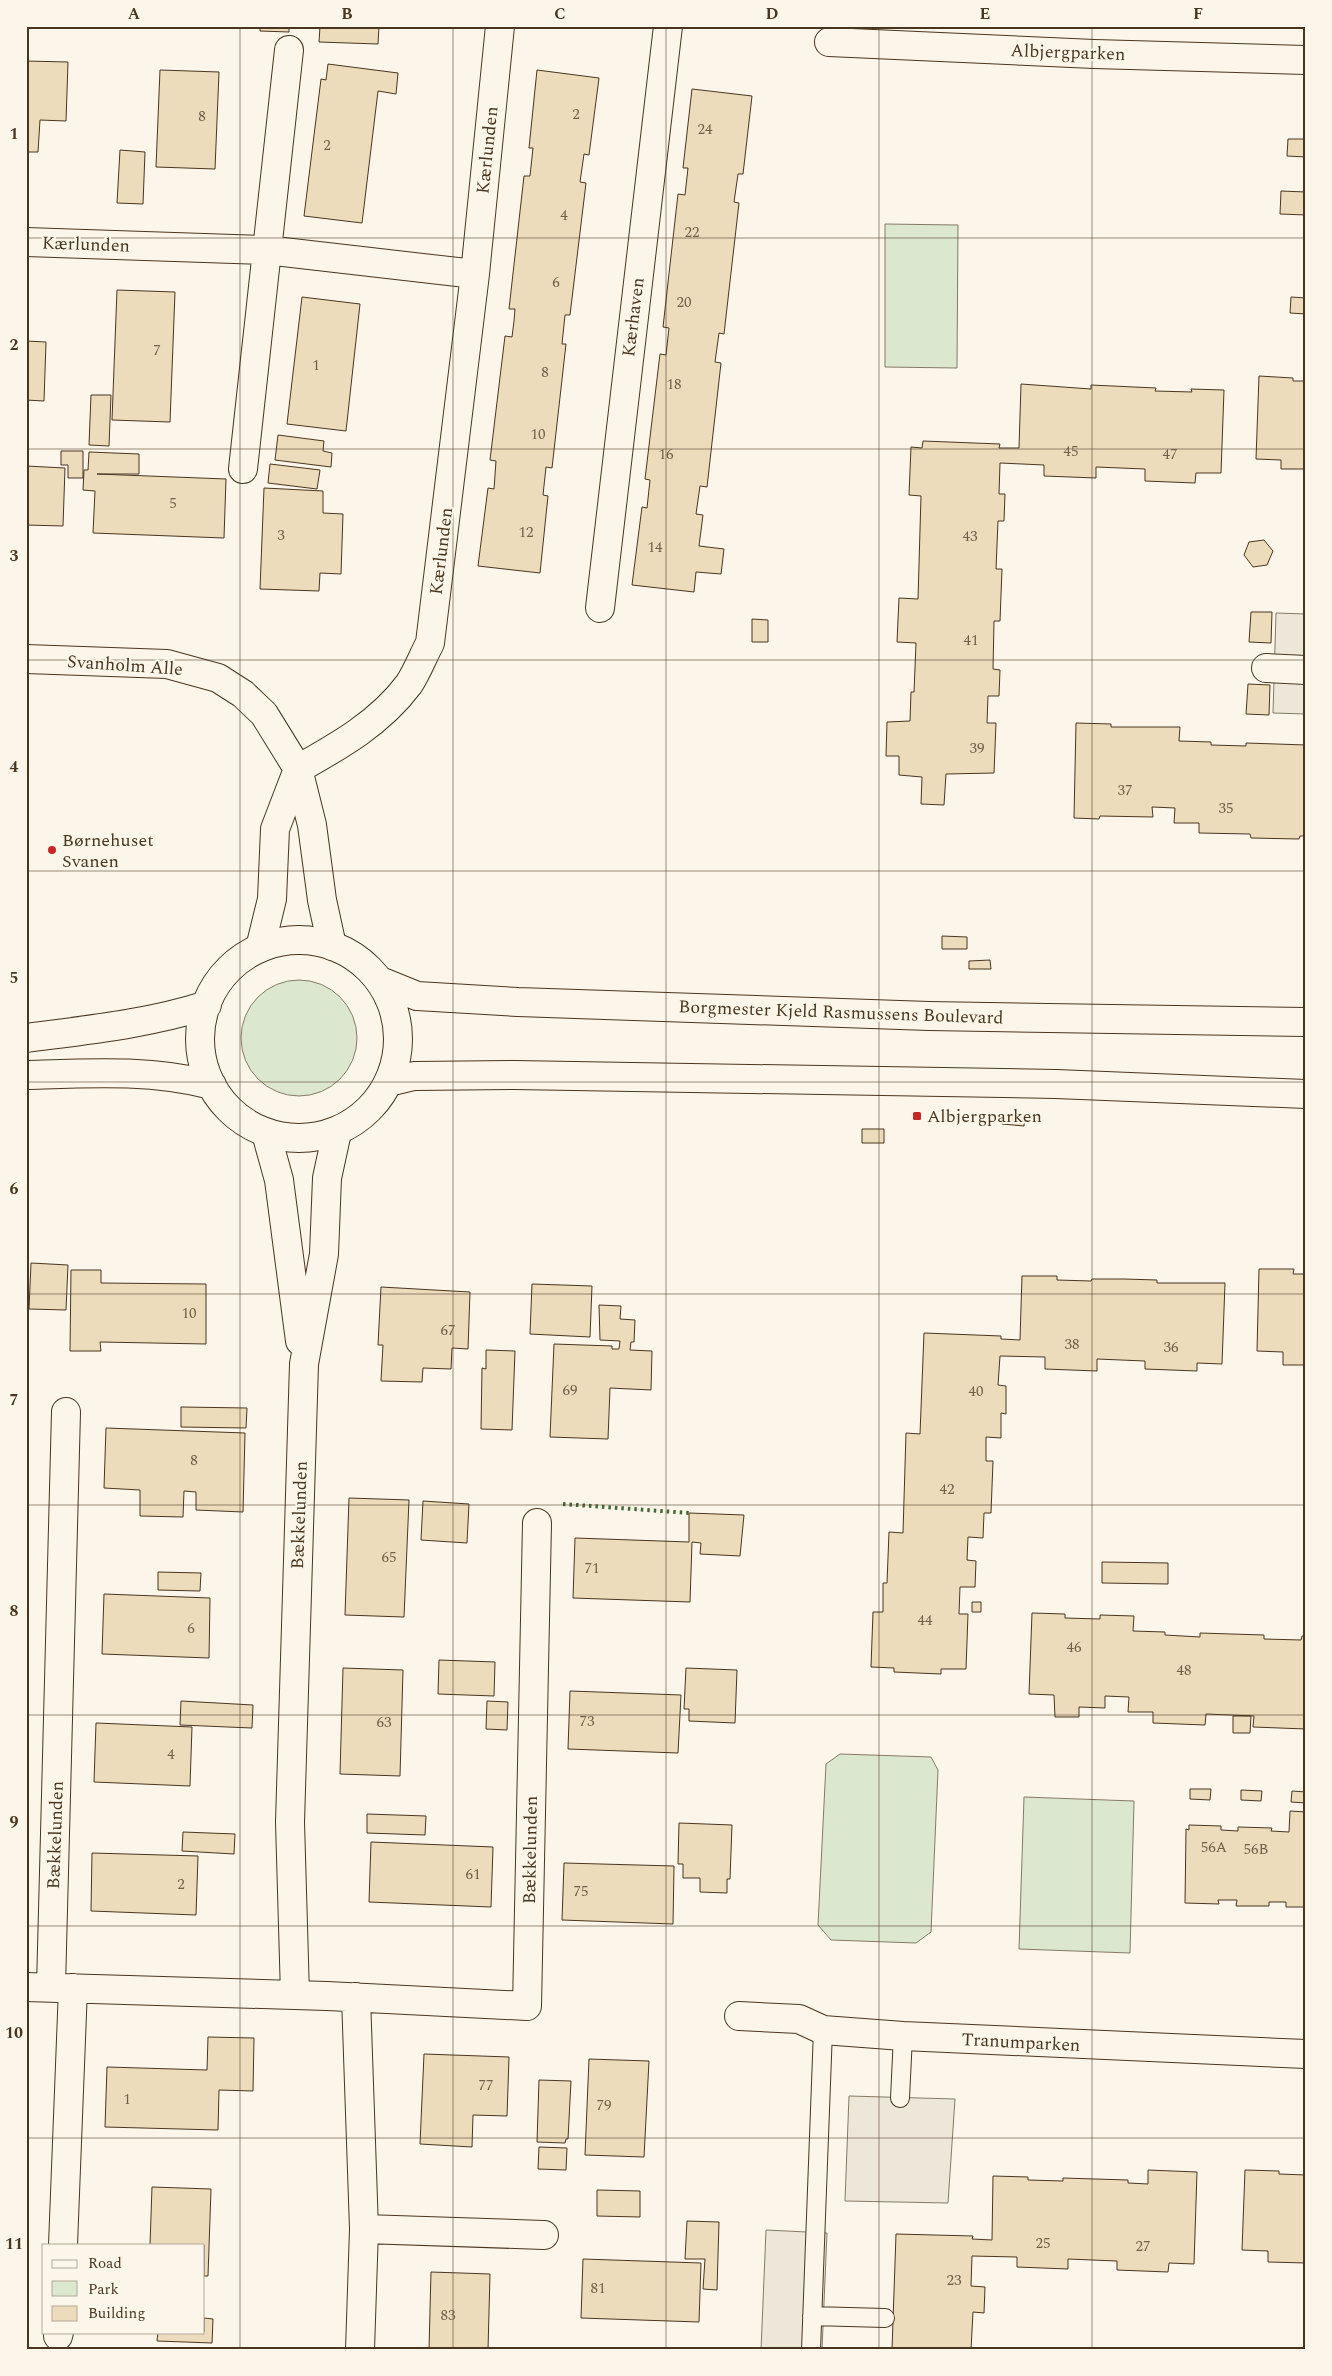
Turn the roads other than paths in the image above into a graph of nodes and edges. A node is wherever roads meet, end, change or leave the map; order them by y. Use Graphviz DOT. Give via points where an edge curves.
graph roads {
  1 [pos="500,26"];
  2 [pos="668,26"];
  3 [pos="829,42"];
  4 [pos="289,50"];
  5 [pos="1306,60"];
  6 [pos="26,242"];
  7 [pos="266,250"];
  8 [pos="475,274"];
  9 [pos="243,469"];
  10 [pos="600,608"];
  11 [pos="26,660"];
  12 [pos="1266,668"];
  13 [pos="1306,670"];
  14 [pos="298,769"];
  15 [pos="332,946"];
  16 [pos="260,948"];
  17 [pos="380,981"];
  18 [pos="206,1005"];
  19 [pos="1306,1022"];
  20 [pos="26,1038"];
  21 [pos="26,1074"];
  22 [pos="389,1082"];
  23 [pos="212,1086"];
  24 [pos="1306,1094"];
  25 [pos="337,1132"];
  26 [pos="266,1133"];
  27 [pos="304,1364"];
  28 [pos="66,1412"];
  29 [pos="537,1523"];
  30 [pos="50,1987"];
  31 [pos="295,1995"];
  32 [pos="356,1997"];
  33 [pos="740,2016"];
  34 [pos="823,2030"];
  35 [pos="903,2036"];
  36 [pos="1306,2054"];
  37 [pos="900,2098"];
  38 [pos="364,2229"];
  39 [pos="544,2235"];
  40 [pos="63,2244"];
  41 [pos="812,2316"];
  42 [pos="885,2318"];
  43 [pos="360,2350"];
  44 [pos="811,2350"];
  1 -- 8 [label="street, Kærlunden"];
  2 -- 10 [label="street, Kærhaven"];
  3 -- 5 [label="street, Albjergparken"];
  4 -- 7 [label="street"];
  6 -- 7 [label="street, Kærlunden"];
  7 -- 8 [label="street, Kærlunden"];
  7 -- 9 [label="street"];
  8 -- 14 [label="street, Kærlunden" via="430,643 409,683 380,716 347,742"];
  11 -- 14 [label="street, Svanholm Alle" via="167,664 218,678 243,694 264,714"];
  12 -- 13 [label="street"];
  14 -- 15 [label="street, Svanholm Alle" via="312,825"];
  14 -- 16 [label="street" via="275,829 272,899"];
  15 -- 16 [label="street" via="308,940 284,941"];
  15 -- 17 [label="street" via="350,954"];
  16 -- 18 [label="street" via="238,962 219,981"];
  17 -- 19 [label="street, Borgmester Kjeld Rasmussens Boulevard" via="417,996 518,1002 939,1016"];
  17 -- 22 [label="street" via="392,1004 399,1030 397,1057"];
  18 -- 20 [label="street" via="175,1015"];
  18 -- 23 [label="street" via="200,1046"];
  21 -- 23 [label="street" via="120,1072 180,1077"];
  22 -- 24 [label="street" via="414,1076 515,1075 1056,1084"];
  22 -- 25 [label="street" via="367,1112"];
  23 -- 26 [label="street" via="234,1114"];
  25 -- 26 [label="street" via="301,1139"];
  25 -- 27 [label="street, Bækkelunden" via="327,1178 324,1254"];
  26 -- 27 [label="street, Bækkelunden" via="279,1180"];
  27 -- 31 [label="street, Bækkelunden" via="290,1822"];
  28 -- 30 [label="street, Bækkelunden"];
  29 -- 32 [label="street, Bækkelunden" via="527,2006"];
  30 -- 31 [label="street, Bækkelunden"];
  30 -- 40 [label="street, Bækkelunden"];
  31 -- 32 [label="street, Bækkelunden"];
  32 -- 38 [label="street"];
  33 -- 34 [label="street, Tranumparken" via="798,2019"];
  34 -- 35 [label="street, Tranumparken"];
  34 -- 41 [label="lane"];
  35 -- 36 [label="street, Tranumparken"];
  35 -- 37 [label="lane"];
  38 -- 39 [label="street"];
  38 -- 43 [label="street"];
  41 -- 42 [label="lane"];
  41 -- 44 [label="lane"];
}
